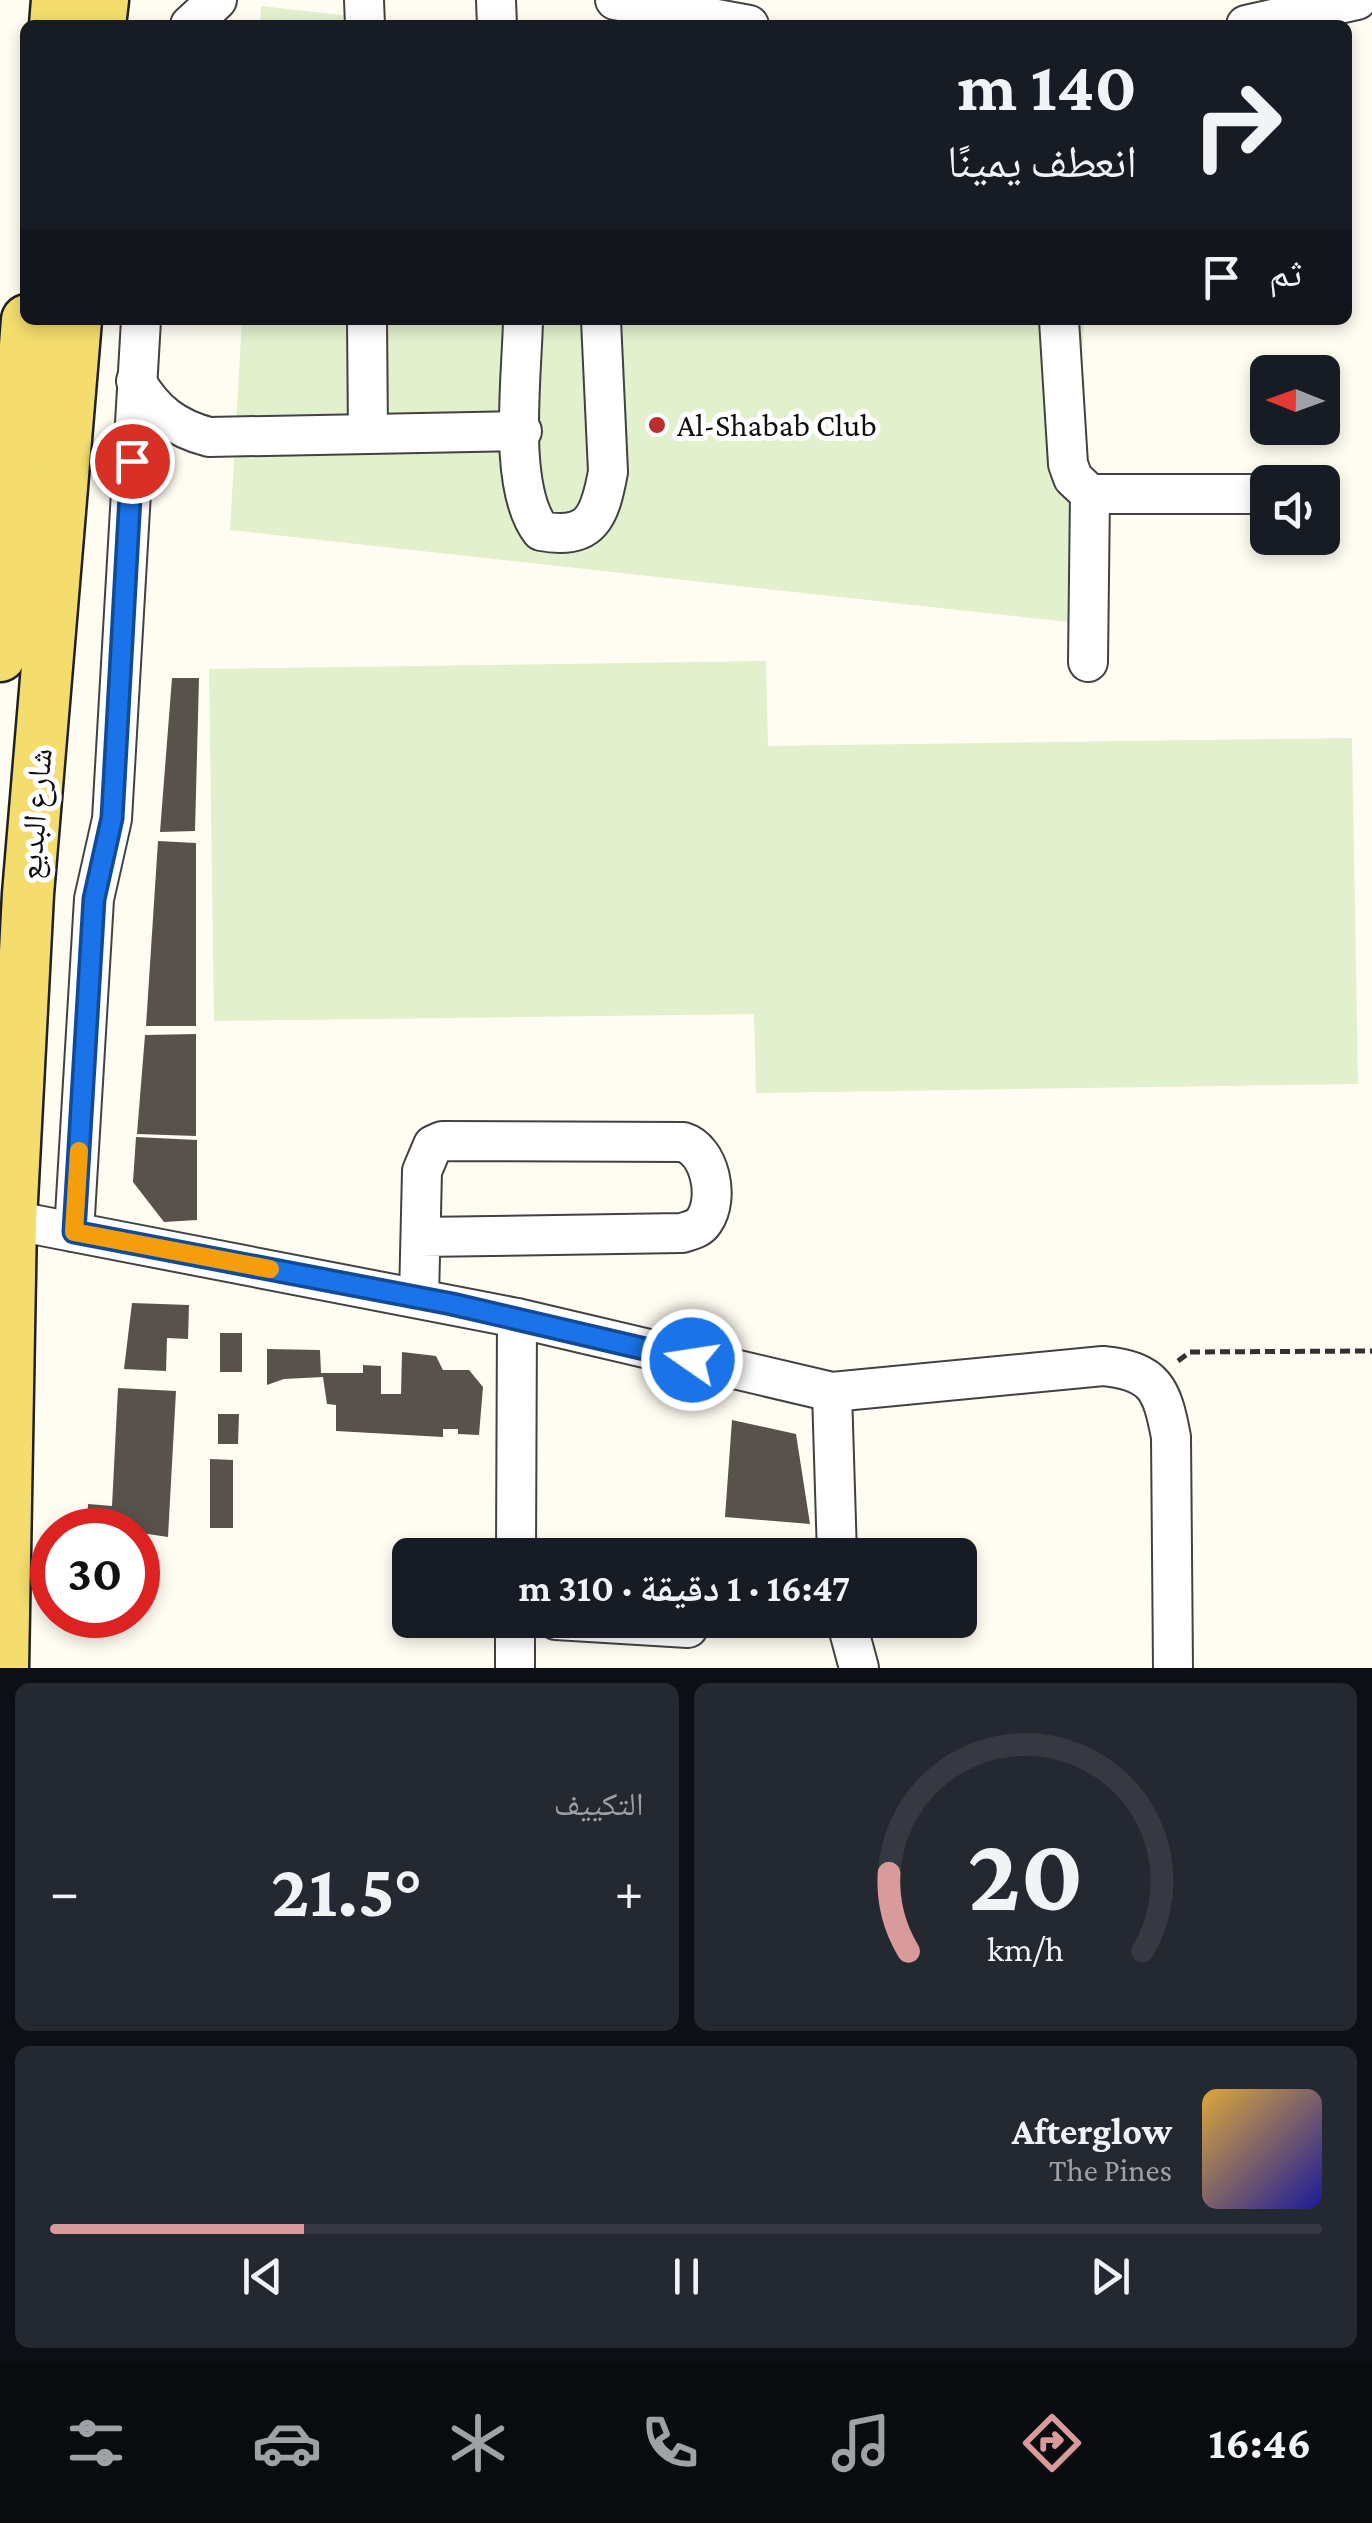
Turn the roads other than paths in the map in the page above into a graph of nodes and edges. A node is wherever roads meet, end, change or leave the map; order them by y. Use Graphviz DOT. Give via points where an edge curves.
graph roads {
  1 [pos="217,0"];
  2 [pos="615,0"];
  3 [pos="1357,0"];
  4 [pos="93,7"];
  5 [pos="66,20"];
  6 [pos="195,20"];
  7 [pos="722,20"];
  8 [pos="1268,20"];
  9 [pos="26,325"];
  10 [pos="76,325"];
  11 [pos="141,325"];
  12 [pos="367,325"];
  13 [pos="523,325"];
  14 [pos="600,325"];
  15 [pos="1059,325"];
  16 [pos="136,381"];
  17 [pos="522,432"];
  18 [pos="368,433"];
  19 [pos="8,444"];
  20 [pos="1090,494"];
  21 [pos="1250,494"];
  22 [pos="0,656"];
  23 [pos="1088,662"];
  24 [pos="11,1220"];
  25 [pos="74,1232"];
  26 [pos="422,1237"];
  27 [pos="419,1298"];
  28 [pos="517,1318"];
  29 [pos="832,1392"];
  30 [pos="516,1538"];
  31 [pos="836,1538"];
  32 [pos="515,1638"];
  33 [pos="851,1638"];
  34 [pos="3,1668"];
  35 [pos="515,1668"];
  36 [pos="859,1668"];
  37 [pos="1173,1668"];
  1 -- 6 [label="street"];
  2 -- 7 [label="street"];
  3 -- 8 [label="street"];
  4 -- 5 [label="main road"];
  9 -- 19 [label="main road"];
  10 -- 24 [label="main road, شارع البديع" via="28,894"];
  11 -- 16 [label="street"];
  12 -- 18 [label="street"];
  13 -- 17 [label="street"];
  14 -- 17 [label="street" via="608,472 596,518 582,530 541,531 528,514"];
  15 -- 20 [label="street" via="1068,464"];
  16 -- 18 [label="street" via="160,414 210,437"];
  16 -- 25 [label="street" via="112,818 94,899"];
  17 -- 18 [label="street"];
  19 -- 22 [label="main road"];
  20 -- 21 [label="street"];
  20 -- 23 [label="street"];
  24 -- 25 [label="street"];
  24 -- 34 [label="main road, شارع البديع"];
  25 -- 27 [label="street"];
  26 -- 26 [label="street" via="682,1233 706,1218 710,1186 704,1155 684,1142 442,1141 425,1154"];
  26 -- 27 [label="street"];
  27 -- 28 [label="street"];
  28 -- 29 [label="street"];
  28 -- 30 [label="street"];
  29 -- 31 [label="street"];
  29 -- 37 [label="street" via="1103,1366 1150,1379 1165,1404 1171,1437"];
  32 -- 35 [label="street"];
  33 -- 36 [label="street"];
}
